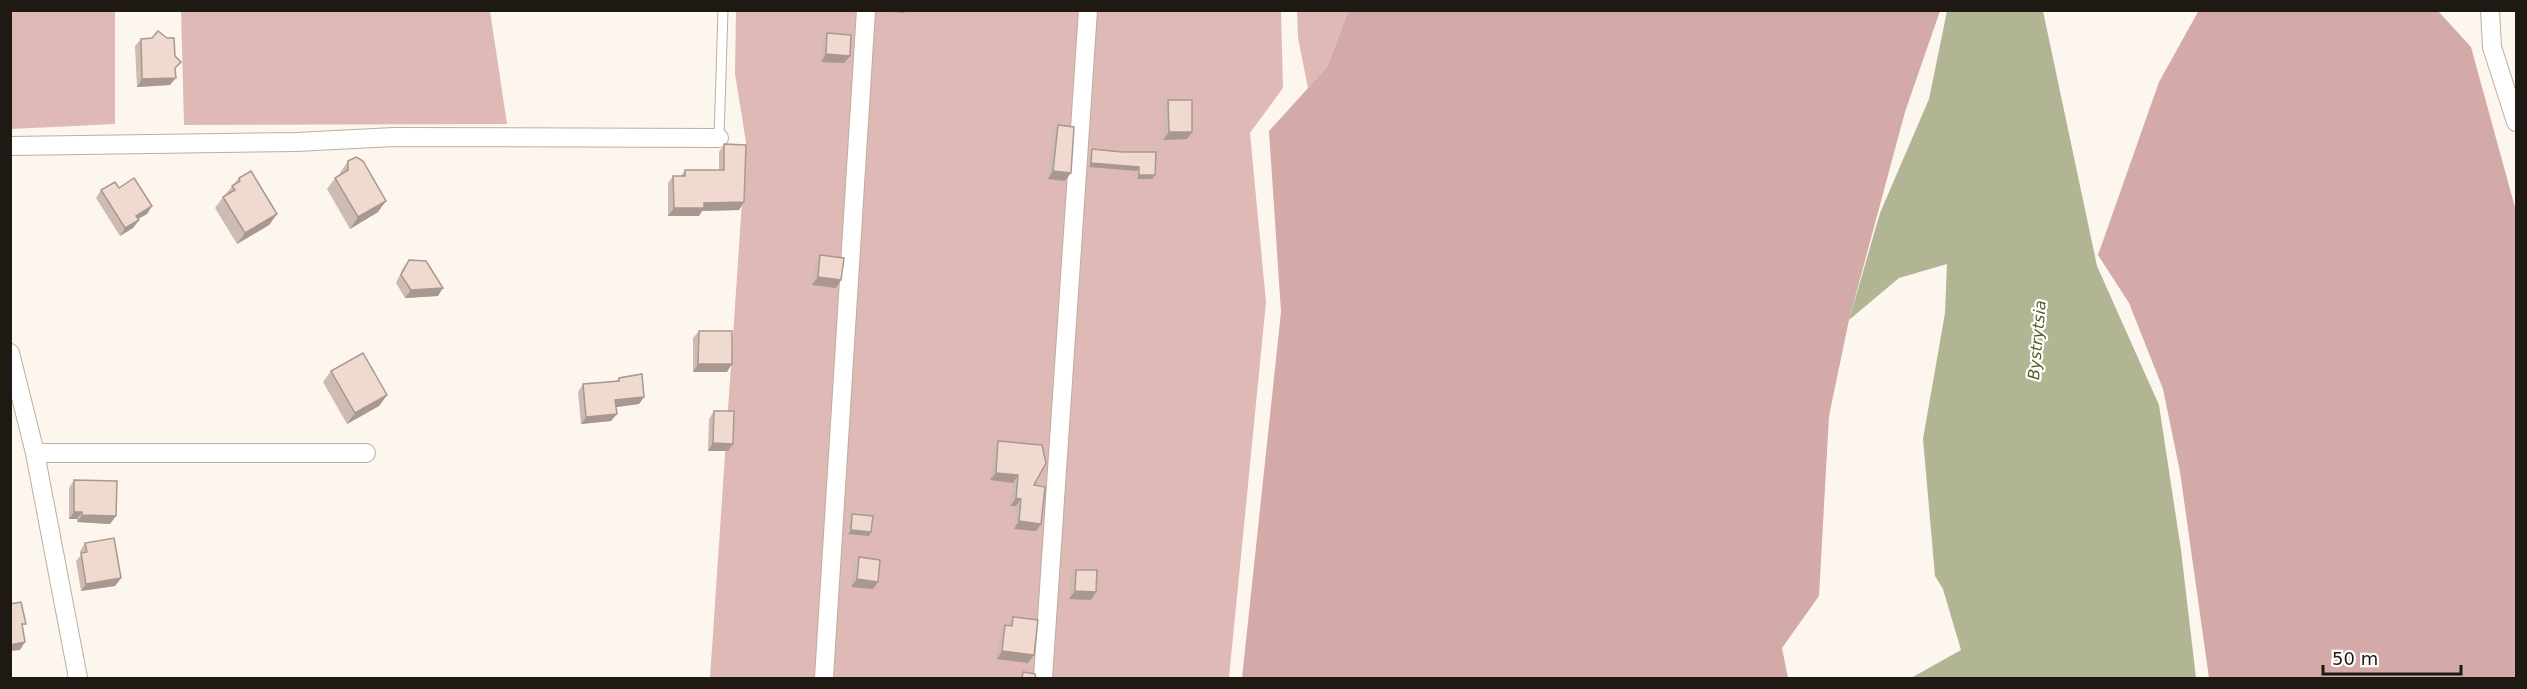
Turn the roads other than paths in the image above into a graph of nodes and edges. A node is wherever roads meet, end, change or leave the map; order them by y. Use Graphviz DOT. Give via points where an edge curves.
graph roads {
  1 [pos="723,10"];
  2 [pos="866,10"];
  3 [pos="1088,10"];
  4 [pos="2490,10"];
  5 [pos="2517,122"];
  6 [pos="719,138"];
  7 [pos="10,146"];
  8 [pos="10,353"];
  9 [pos="35,453"];
  10 [pos="366,453"];
  11 [pos="78,678"];
  12 [pos="825,678"];
  13 [pos="1043,678"];
  1 -- 6 [label="lane"];
  2 -- 12 [label="street"];
  3 -- 13 [label="street"];
  4 -- 5 [label="street" via="2492,47"];
  6 -- 7 [label="street" via="394,137"];
  8 -- 9 [label="street"];
  9 -- 10 [label="street"];
  9 -- 11 [label="street"];
}
